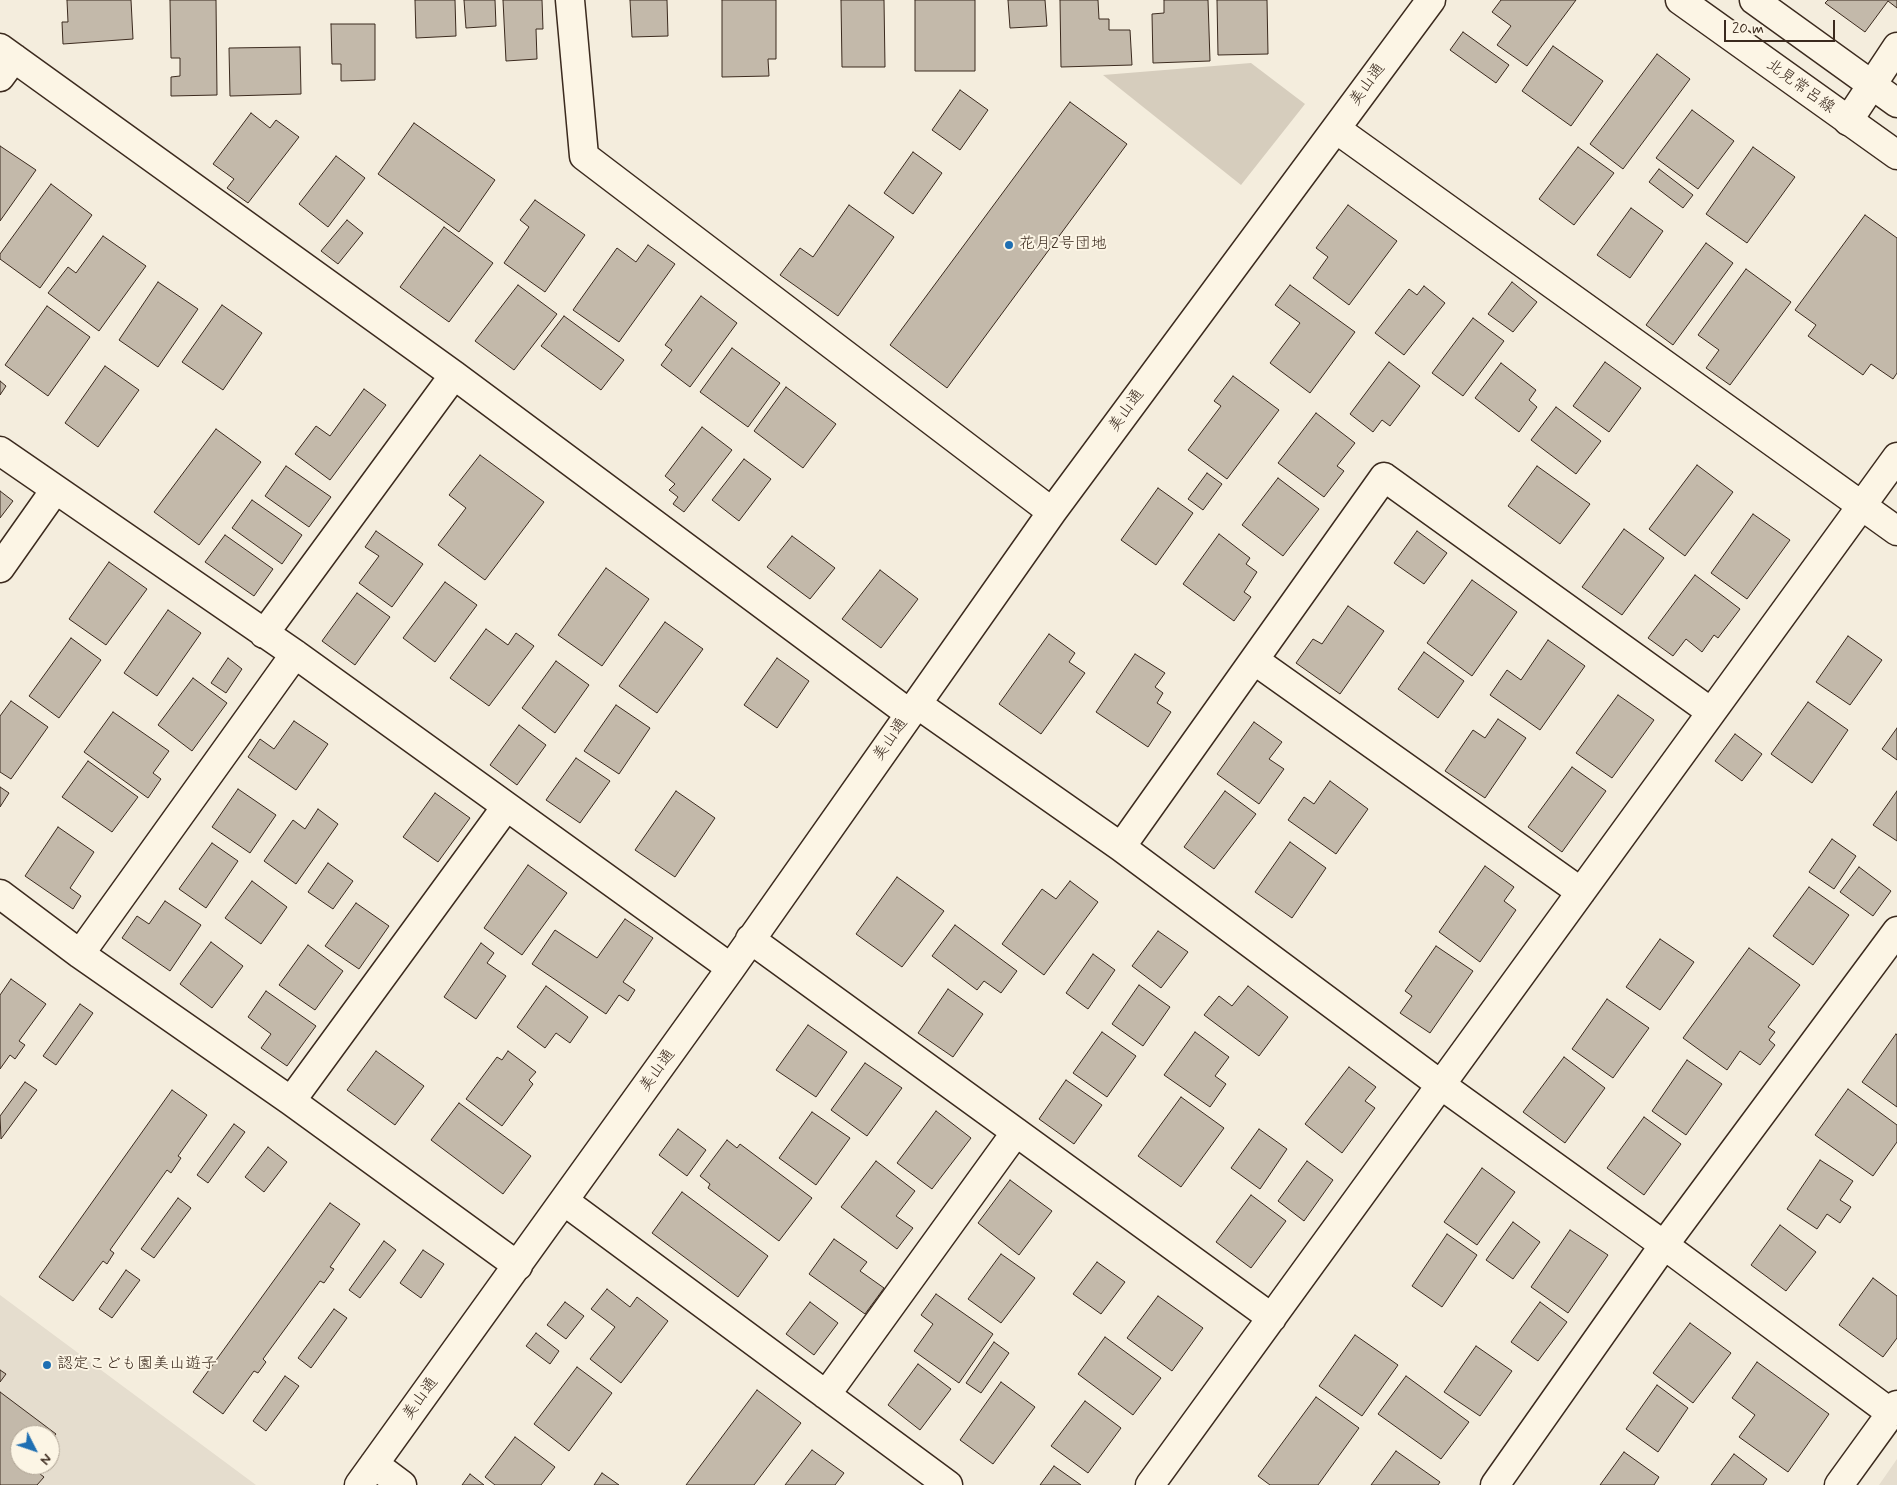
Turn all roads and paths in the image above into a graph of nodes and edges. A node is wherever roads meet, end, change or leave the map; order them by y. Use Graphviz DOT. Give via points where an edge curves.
graph roads {
  1 [pos="570,0"];
  2 [pos="1431,0"];
  3 [pos="1680,0"];
  4 [pos="1754,0"];
  5 [pos="1897,48"];
  6 [pos="5,61"];
  7 [pos="1873,86"];
  8 [pos="1897,103"];
  9 [pos="1848,121"];
  10 [pos="1336,129"];
  11 [pos="1897,156"];
  12 [pos="454,375"];
  13 [pos="0,451"];
  14 [pos="1897,457"];
  15 [pos="55,490"];
  16 [pos="1861,505"];
  17 [pos="1052,512"];
  18 [pos="1897,531"];
  19 [pos="0,568"];
  20 [pos="264,634"];
  21 [pos="294,654"];
  22 [pos="1254,660"];
  23 [pos="913,709"];
  24 [pos="1711,712"];
  25 [pos="506,807"];
  26 [pos="1121,847"];
  27 [pos="1581,892"];
  28 [pos="0,894"];
  29 [pos="1897,931"];
  30 [pos="750,939"];
  31 [pos="80,954"];
  32 [pos="731,968"];
  33 [pos="1441,1085"];
  34 [pos="292,1101"];
  35 [pos="1016,1132"];
  36 [pos="564,1201"];
  37 [pos="1664,1245"];
  38 [pos="518,1266"];
  39 [pos="1272,1318"];
  40 [pos="826,1395"];
  41 [pos="1894,1409"];
  42 [pos="366,1474"];
  43 [pos="402,1485"];
  44 [pos="948,1485"];
  45 [pos="1150,1485"];
  46 [pos="1495,1485"];
  47 [pos="1839,1485"];
  1 -- 17 [label="street" via="584,156"];
  2 -- 10 [label="street, 美山通"];
  3 -- 9 [label="street, 北見常呂線"];
  4 -- 7 [label="street"];
  5 -- 7 [label="street"];
  6 -- 12 [label="street"];
  7 -- 8 [label="street"];
  7 -- 9 [label="street"];
  9 -- 11 [label="street, 北見常呂線"];
  10 -- 16 [label="street"];
  10 -- 17 [label="street, 美山通"];
  12 -- 20 [label="street"];
  12 -- 23 [label="street"];
  13 -- 15 [label="street"];
  14 -- 16 [label="street"];
  15 -- 19 [label="street"];
  15 -- 20 [label="street"];
  16 -- 18 [label="street"];
  16 -- 24 [label="street"];
  17 -- 23 [label="street, 美山通"];
  20 -- 21 [label="street"];
  21 -- 25 [label="street"];
  21 -- 31 [label="street"];
  22 -- 24 [label="street" via="1384,477"];
  22 -- 26 [label="street"];
  22 -- 27 [label="street"];
  23 -- 26 [label="street"];
  23 -- 30 [label="street, 美山通"];
  24 -- 27 [label="street"];
  25 -- 32 [label="street"];
  25 -- 34 [label="street"];
  26 -- 33 [label="street"];
  27 -- 33 [label="street"];
  28 -- 31 [label="street"];
  29 -- 37 [label="street"];
  30 -- 32 [label="street, 美山通"];
  30 -- 35 [label="street"];
  31 -- 34 [label="street"];
  32 -- 36 [label="street, 美山通"];
  33 -- 37 [label="street"];
  33 -- 39 [label="street"];
  34 -- 38 [label="street"];
  35 -- 39 [label="street"];
  35 -- 40 [label="street"];
  36 -- 38 [label="street, 美山通"];
  36 -- 40 [label="street"];
  37 -- 41 [label="street"];
  37 -- 46 [label="street"];
  38 -- 42 [label="street, 美山通"];
  39 -- 45 [label="street"];
  40 -- 44 [label="street"];
  41 -- 47 [label="street"];
  42 -- 43 [label="street"];
}
